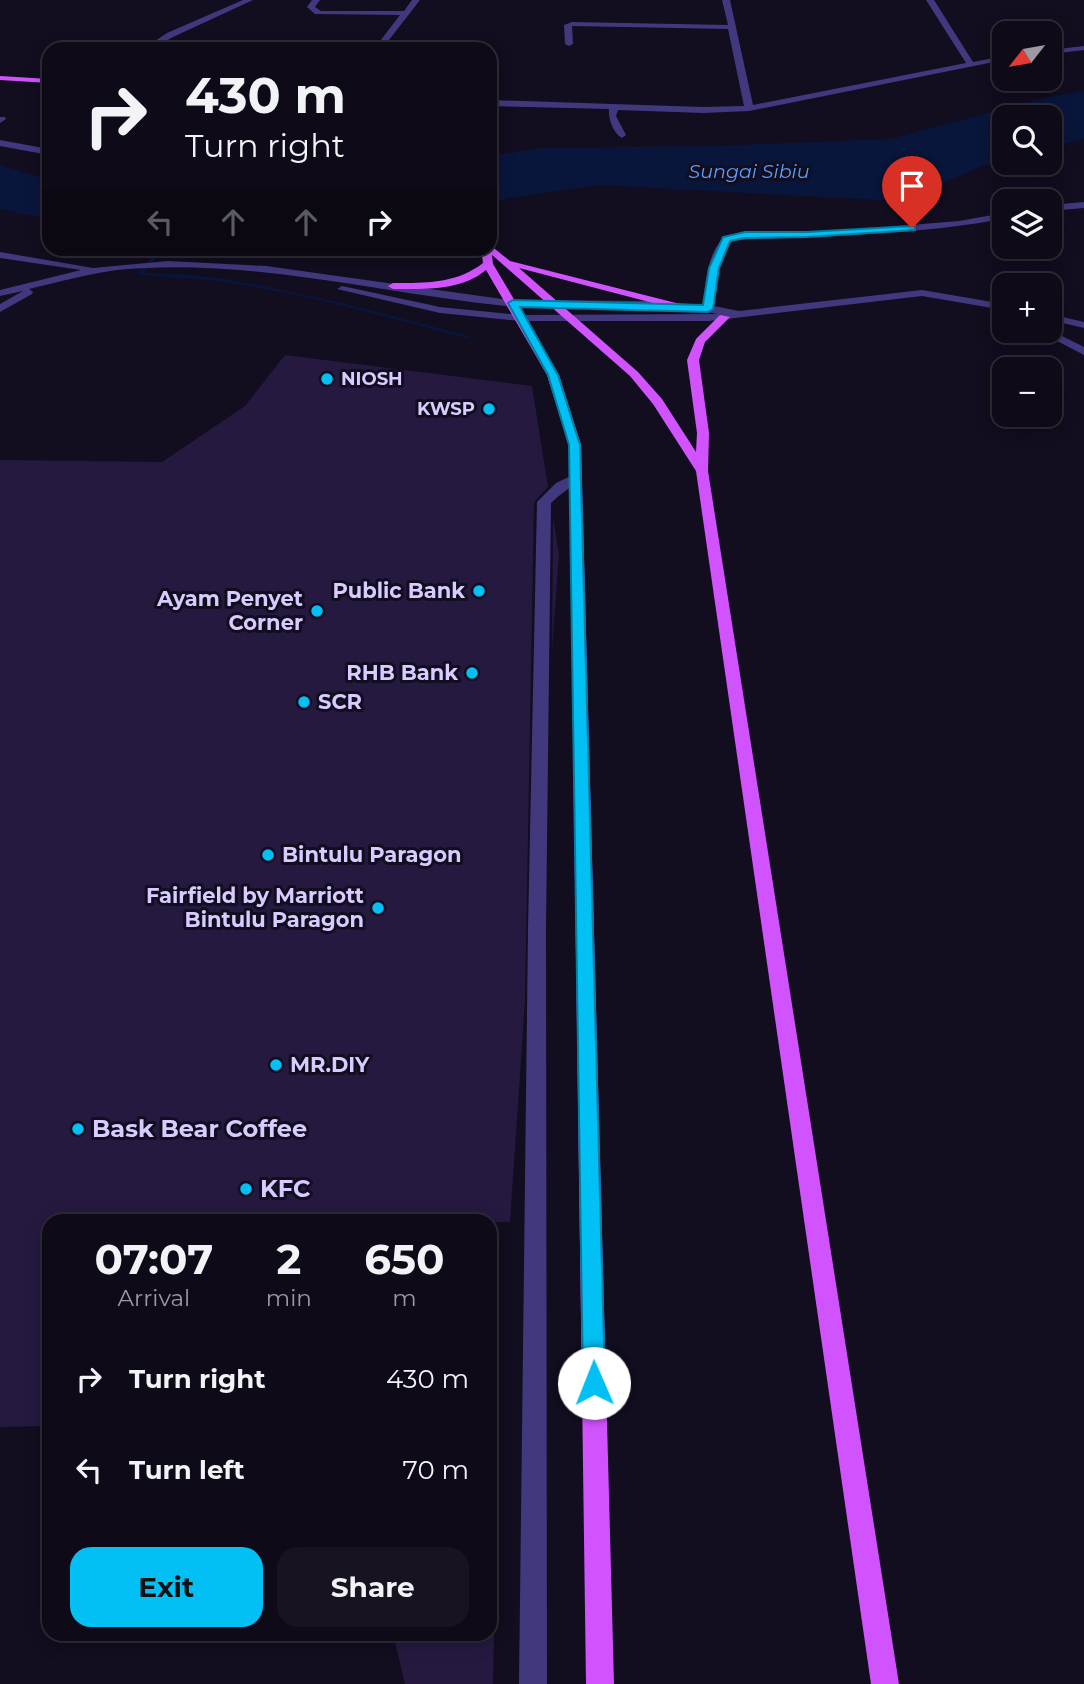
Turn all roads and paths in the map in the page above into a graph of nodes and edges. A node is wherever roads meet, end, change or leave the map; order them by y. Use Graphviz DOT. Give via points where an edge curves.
graph roads {
  1 [pos="248,0"];
  2 [pos="316,0"];
  3 [pos="416,0"];
  4 [pos="726,0"];
  5 [pos="930,0"];
  6 [pos="403,13"];
  7 [pos="733,27"];
  8 [pos="158,42"];
  9 [pos="383,42"];
  10 [pos="569,44"];
  11 [pos="1084,48"];
  12 [pos="1062,51"];
  13 [pos="992,60"];
  14 [pos="971,64"];
  15 [pos="0,78"];
  16 [pos="42,81"];
  17 [pos="0,87"];
  18 [pos="42,88"];
  19 [pos="497,103"];
  20 [pos="612,107"];
  21 [pos="749,108"];
  22 [pos="622,135"];
  23 [pos="0,143"];
  24 [pos="42,151"];
  25 [pos="1084,205"];
  26 [pos="1062,207"];
  27 [pos="992,218"];
  28 [pos="497,254"];
  29 [pos="0,255"];
  30 [pos="488,256"];
  31 [pos="504,259"];
  32 [pos="488,264"];
  33 [pos="99,270"];
  34 [pos="289,272"];
  35 [pos="43,284"];
  36 [pos="393,286"];
  37 [pos="0,293"];
  38 [pos="971,299"];
  39 [pos="552,304"];
  40 [pos="992,304"];
  41 [pos="676,306"];
  42 [pos="992,308"];
  43 [pos="0,309"];
  44 [pos="708,309"];
  45 [pos="516,311"];
  46 [pos="731,316"];
  47 [pos="570,319"];
  48 [pos="1062,320"];
  49 [pos="1084,325"];
  50 [pos="1062,340"];
  51 [pos="1084,352"];
  52 [pos="702,471"];
  53 [pos="575,478"];
  54 [pos="533,1684"];
  55 [pos="600,1684"];
  56 [pos="885,1684"];
  1 -- 8 [label="street"];
  2 -- 6 [label="street" via="311,6 321,13"];
  3 -- 6 [label="street"];
  4 -- 7 [label="street"];
  5 -- 14 [label="street"];
  6 -- 9 [label="street"];
  7 -- 10 [label="street" via="572,24 568,25"];
  7 -- 21 [label="street"];
  11 -- 12 [label="street"];
  13 -- 14 [label="street"];
  14 -- 21 [label="street"];
  15 -- 16 [label="main road"];
  17 -- 18 [label="main road"];
  19 -- 20 [label="street"];
  20 -- 21 [label="street"];
  20 -- 22 [label="street"];
  23 -- 24 [label="street"];
  25 -- 26 [label="street"];
  27 -- 44 [label="street" via="861,232 732,237 723,242 714,268"];
  28 -- 31 [label="main road"];
  29 -- 33 [label="street"];
  30 -- 32 [label="main road"];
  31 -- 39 [label="main road"];
  31 -- 41 [label="main road" via="534,271"];
  32 -- 36 [label="main road" via="481,272 455,282"];
  32 -- 45 [label="main road"];
  33 -- 34 [label="street" via="156,264"];
  33 -- 35 [label="street"];
  34 -- 36 [label="street"];
  34 -- 45 [label="street" via="314,282 458,313"];
  35 -- 37 [label="street"];
  35 -- 43 [label="street"];
  36 -- 45 [label="street"];
  38 -- 40 [label="street"];
  38 -- 42 [label="street"];
  38 -- 46 [label="street" via="922,293"];
  39 -- 41 [label="street"];
  39 -- 45 [label="street"];
  39 -- 47 [label="main road"];
  41 -- 44 [label="street"];
  44 -- 46 [label="street"];
  45 -- 47 [label="street"];
  45 -- 53 [label="main road" via="553,375 575,445"];
  46 -- 47 [label="street"];
  46 -- 52 [label="main road" via="694,349"];
  47 -- 52 [label="main road" via="634,374 658,402"];
  48 -- 49 [label="street"];
  50 -- 51 [label="street"];
  52 -- 56 [label="main road"];
  53 -- 54 [label="street" via="544,502"];
  53 -- 55 [label="main road"];
}
